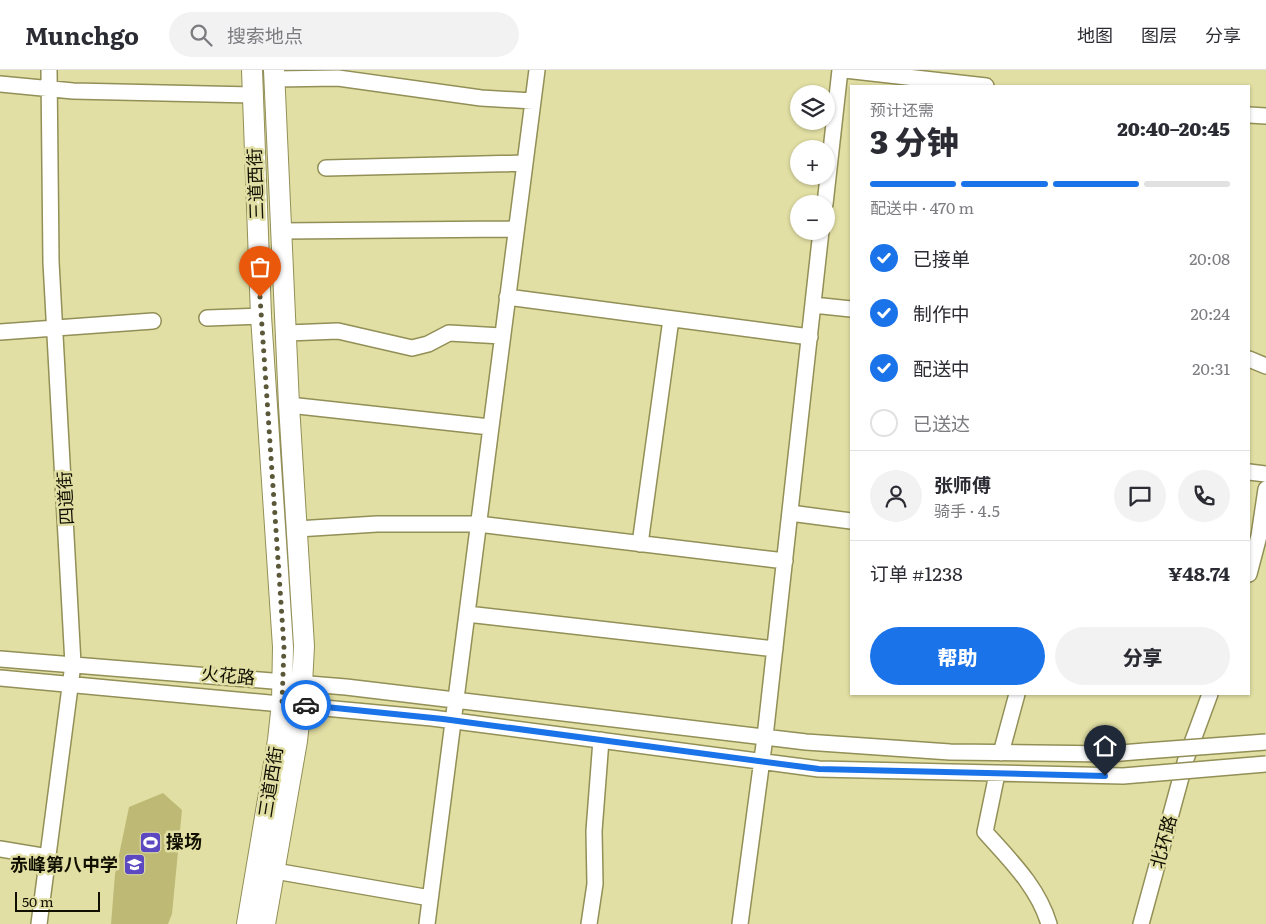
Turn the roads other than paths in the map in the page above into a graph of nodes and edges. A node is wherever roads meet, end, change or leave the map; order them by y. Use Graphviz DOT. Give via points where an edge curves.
graph roads {
  1 [pos="49,70"];
  2 [pos="252,70"];
  3 [pos="537,70"];
  4 [pos="840,70"];
  5 [pos="845,70"];
  6 [pos="274,74"];
  7 [pos="0,84"];
  8 [pos="977,85"];
  9 [pos="48,89"];
  10 [pos="253,95"];
  11 [pos="533,101"];
  12 [pos="1250,115"];
  13 [pos="1266,116"];
  14 [pos="525,163"];
  15 [pos="326,168"];
  16 [pos="825,195"];
  17 [pos="516,229"];
  18 [pos="282,231"];
  19 [pos="821,240"];
  20 [pos="507,297"];
  21 [pos="813,305"];
  22 [pos="850,309"];
  23 [pos="261,316"];
  24 [pos="207,318"];
  25 [pos="671,319"];
  26 [pos="153,321"];
  27 [pos="56,327"];
  28 [pos="0,332"];
  29 [pos="287,333"];
  30 [pos="502,336"];
  31 [pos="810,338"];
  32 [pos="1250,360"];
  33 [pos="1266,366"];
  34 [pos="289,405"];
  35 [pos="490,427"];
  36 [pos="1250,472"];
  37 [pos="1266,474"];
  38 [pos="1266,489"];
  39 [pos="790,513"];
  40 [pos="850,521"];
  41 [pos="478,524"];
  42 [pos="297,529"];
  43 [pos="640,544"];
  44 [pos="785,561"];
  45 [pos="1250,570"];
  46 [pos="466,614"];
  47 [pos="775,649"];
  48 [pos="0,659"];
  49 [pos="73,664"];
  50 [pos="0,678"];
  51 [pos="283,681"];
  52 [pos="303,683"];
  53 [pos="72,684"];
  54 [pos="1017,695"];
  55 [pos="1210,695"];
  56 [pos="456,699"];
  57 [pos="292,704"];
  58 [pos="453,721"];
  59 [pos="765,737"];
  60 [pos="601,740"];
  61 [pos="1266,742"];
  62 [pos="1001,753"];
  63 [pos="761,762"];
  64 [pos="1266,764"];
  65 [pos="997,774"];
  66 [pos="0,849"];
  67 [pos="48,857"];
  68 [pos="274,871"];
  69 [pos="430,898"];
  70 [pos="39,924"];
  71 [pos="247,924"];
  72 [pos="266,924"];
  73 [pos="427,924"];
  74 [pos="589,924"];
  75 [pos="740,924"];
  76 [pos="1049,924"];
  77 [pos="1141,924"];
  1 -- 9 [label="street, 四道街"];
  2 -- 10 [label="main road, 三道西街"];
  3 -- 11 [label="street"];
  4 -- 16 [label="street"];
  5 -- 8 [label="street"];
  6 -- 11 [label="street" via="338,78 481,98"];
  6 -- 18 [label="main road"];
  7 -- 9 [label="street"];
  9 -- 10 [label="street"];
  9 -- 27 [label="street, 四道街" via="51,262"];
  10 -- 23 [label="main road, 三道西街"];
  11 -- 14 [label="street"];
  12 -- 13 [label="street"];
  14 -- 15 [label="street"];
  14 -- 17 [label="street"];
  17 -- 18 [label="street"];
  17 -- 20 [label="street"];
  18 -- 29 [label="main road"];
  19 -- 21 [label="street"];
  20 -- 25 [label="street"];
  20 -- 30 [label="street"];
  21 -- 22 [label="street"];
  21 -- 31 [label="street"];
  23 -- 24 [label="street"];
  23 -- 51 [label="main road, 三道西街" via="284,647"];
  25 -- 31 [label="street"];
  25 -- 43 [label="street"];
  26 -- 27 [label="street"];
  27 -- 28 [label="street"];
  27 -- 49 [label="street, 四道街"];
  29 -- 30 [label="street" via="338,331 412,348 449,334"];
  29 -- 34 [label="main road"];
  30 -- 35 [label="street"];
  31 -- 39 [label="street"];
  32 -- 33 [label="street"];
  34 -- 35 [label="street"];
  34 -- 42 [label="main road"];
  35 -- 41 [label="street"];
  36 -- 37 [label="street"];
  38 -- 45 [label="street"];
  39 -- 40 [label="street"];
  39 -- 44 [label="street"];
  41 -- 42 [label="street" via="377,524"];
  41 -- 43 [label="street"];
  41 -- 46 [label="street"];
  42 -- 52 [label="main road"];
  43 -- 44 [label="street"];
  44 -- 47 [label="street"];
  46 -- 47 [label="street"];
  46 -- 56 [label="street"];
  47 -- 59 [label="street"];
  48 -- 49 [label="street, 火花路"];
  49 -- 51 [label="street, 火花路"];
  49 -- 53 [label="street, 四道街"];
  50 -- 53 [label="street"];
  51 -- 52 [label="street, 火花路"];
  51 -- 57 [label="main road, 三道西街"];
  52 -- 56 [label="street, 火花路"];
  52 -- 57 [label="main road"];
  53 -- 57 [label="street"];
  53 -- 67 [label="street, 四道街"];
  54 -- 62 [label="street"];
  55 -- 77 [label="street, 北环路" via="1186,759"];
  56 -- 58 [label="street"];
  56 -- 59 [label="street, 火花路"];
  57 -- 58 [label="street"];
  57 -- 68 [label="main road"];
  57 -- 71 [label="main road, 三道西街"];
  58 -- 60 [label="street"];
  58 -- 69 [label="street"];
  59 -- 62 [label="street, 火花路"];
  59 -- 63 [label="street"];
  60 -- 63 [label="street"];
  60 -- 74 [label="street" via="594,832 595,884"];
  61 -- 62 [label="street, 火花路, bridge" via="1109,754"];
  63 -- 65 [label="street" via="819,769"];
  63 -- 75 [label="street"];
  64 -- 65 [label="street, bridge" via="1123,776"];
  65 -- 76 [label="street" via="985,832 1025,877"];
  66 -- 67 [label="street"];
  67 -- 70 [label="street, 四道街"];
  68 -- 69 [label="street"];
  68 -- 72 [label="main road"];
  69 -- 73 [label="street"];
}
